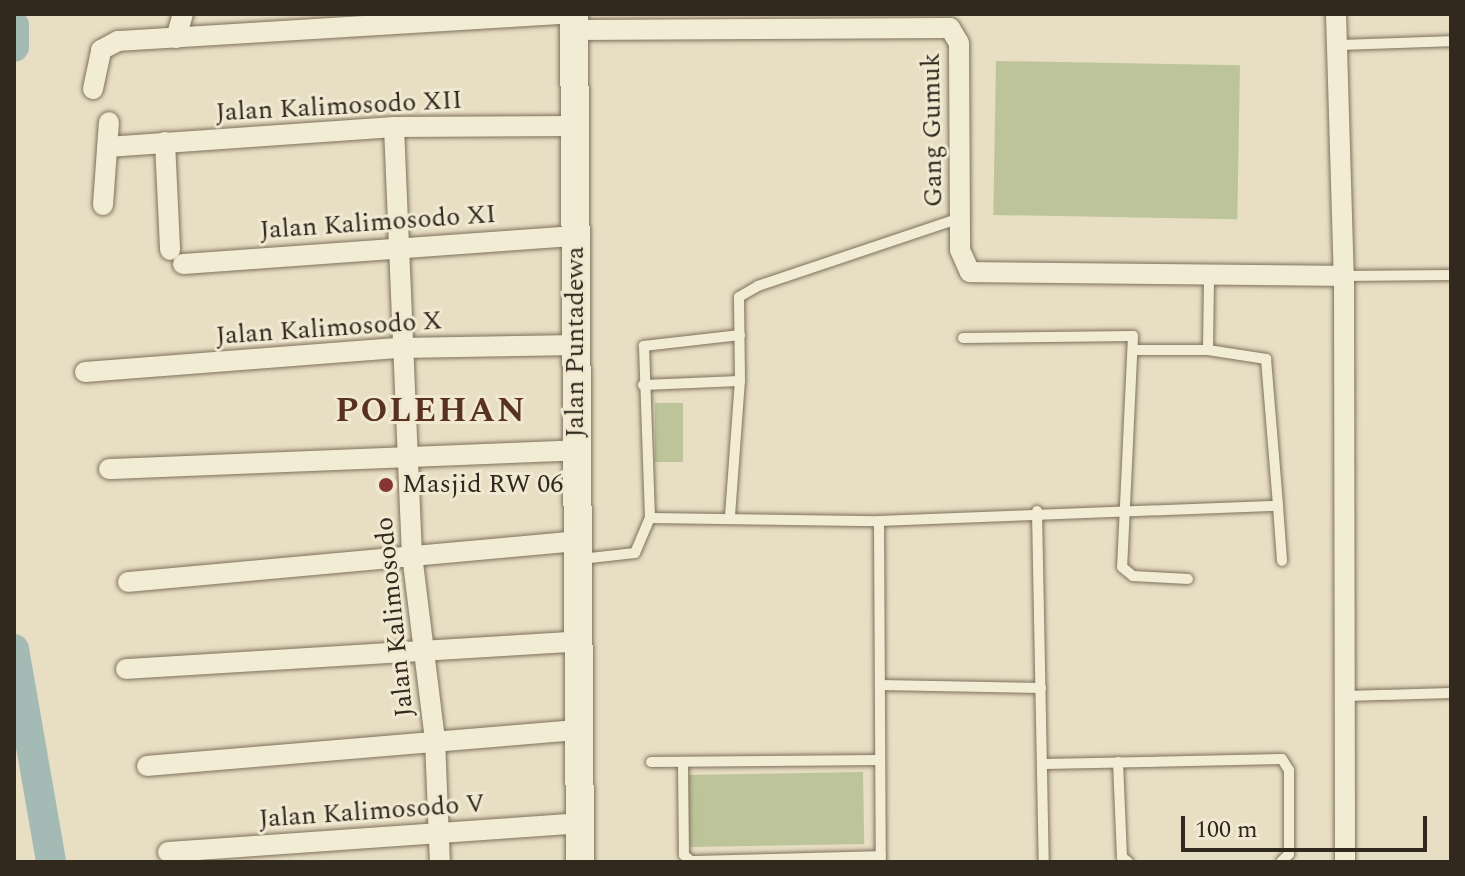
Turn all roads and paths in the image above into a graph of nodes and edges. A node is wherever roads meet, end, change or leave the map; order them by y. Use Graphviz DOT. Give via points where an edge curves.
graph roads {
  1 [pos="183,14"];
  2 [pos="1336,14"];
  3 [pos="570,19"];
  4 [pos="176,38"];
  5 [pos="1451,41"];
  6 [pos="1338,45"];
  7 [pos="93,89"];
  8 [pos="109,122"];
  9 [pos="575,126"];
  10 [pos="394,127"];
  11 [pos="165,142"];
  12 [pos="107,147"];
  13 [pos="103,205"];
  14 [pos="960,218"];
  15 [pos="576,236"];
  16 [pos="396,245"];
  17 [pos="1451,275"];
  18 [pos="1344,276"];
  19 [pos="1209,277"];
  20 [pos="740,335"];
  21 [pos="963,338"];
  22 [pos="577,345"];
  23 [pos="400,348"];
  24 [pos="1134,350"];
  25 [pos="1208,350"];
  26 [pos="85,372"];
  27 [pos="740,381"];
  28 [pos="643,385"];
  29 [pos="575,450"];
  30 [pos="406,458"];
  31 [pos="109,469"];
  32 [pos="1278,506"];
  33 [pos="1037,511"];
  34 [pos="1127,512"];
  35 [pos="730,516"];
  36 [pos="650,518"];
  37 [pos="879,521"];
  38 [pos="578,550"];
  39 [pos="412,555"];
  40 [pos="1282,561"];
  41 [pos="1188,579"];
  42 [pos="128,582"];
  43 [pos="579,641"];
  44 [pos="425,648"];
  45 [pos="126,669"];
  46 [pos="880,685"];
  47 [pos="1041,688"];
  48 [pos="1451,693"];
  49 [pos="1347,696"];
  50 [pos="579,730"];
  51 [pos="435,740"];
  52 [pos="880,760"];
  53 [pos="651,762"];
  54 [pos="1118,762"];
  55 [pos="683,764"];
  56 [pos="1044,764"];
  57 [pos="147,766"];
  58 [pos="580,823"];
  59 [pos="439,833"];
  60 [pos="168,852"];
  61 [pos="881,859"];
  62 [pos="440,862"];
  63 [pos="580,862"];
  64 [pos="1044,862"];
  65 [pos="1128,862"];
  66 [pos="1281,862"];
  67 [pos="1345,862"];
  1 -- 4 [label="street"];
  2 -- 6 [label="street"];
  3 -- 4 [label="street"];
  3 -- 9 [label="street, Jalan Puntadewa"];
  3 -- 14 [label="street, Gang Gumuk" via="950,28 959,43"];
  4 -- 7 [label="street" via="105,45"];
  5 -- 6 [label="lane"];
  6 -- 18 [label="street"];
  8 -- 12 [label="street"];
  9 -- 10 [label="street, Jalan Kalimosodo XII"];
  9 -- 15 [label="street, Jalan Puntadewa"];
  10 -- 11 [label="street, Jalan Kalimosodo XII"];
  10 -- 16 [label="street, Jalan Kalimosodo"];
  11 -- 12 [label="street, Jalan Kalimosodo XII"];
  11 -- 16 [label="street, Jalan Kalimosodo XI" via="176,257"];
  12 -- 13 [label="street"];
  14 -- 19 [label="street, Gang Gumuk" via="962,259 977,275"];
  14 -- 20 [label="lane" via="747,290 739,297"];
  15 -- 16 [label="street, Jalan Kalimosodo XI"];
  15 -- 22 [label="street, Jalan Puntadewa"];
  16 -- 23 [label="street, Jalan Kalimosodo"];
  17 -- 18 [label="lane"];
  18 -- 19 [label="street, Gang Gumuk"];
  18 -- 49 [label="street" via="1342,589"];
  19 -- 25 [label="lane"];
  20 -- 27 [label="lane"];
  20 -- 28 [label="lane" via="651,342 642,352"];
  21 -- 24 [label="lane" via="1131,335"];
  22 -- 23 [label="street, Jalan Kalimosodo X"];
  22 -- 29 [label="street, Jalan Puntadewa"];
  23 -- 26 [label="street, Jalan Kalimosodo X"];
  23 -- 30 [label="street, Jalan Kalimosodo"];
  24 -- 25 [label="lane"];
  24 -- 34 [label="lane"];
  25 -- 32 [label="lane" via="1270,363"];
  27 -- 28 [label="lane"];
  27 -- 35 [label="lane"];
  28 -- 36 [label="lane"];
  29 -- 30 [label="street"];
  29 -- 38 [label="street, Jalan Puntadewa"];
  30 -- 31 [label="street"];
  30 -- 39 [label="street, Jalan Kalimosodo"];
  32 -- 34 [label="lane"];
  32 -- 40 [label="lane"];
  33 -- 34 [label="lane"];
  33 -- 37 [label="lane"];
  33 -- 47 [label="lane"];
  34 -- 41 [label="lane" via="1125,571"];
  35 -- 36 [label="lane"];
  35 -- 37 [label="lane"];
  36 -- 38 [label="lane" via="635,553"];
  37 -- 46 [label="lane"];
  38 -- 39 [label="street"];
  38 -- 43 [label="street, Jalan Puntadewa"];
  39 -- 42 [label="street"];
  39 -- 44 [label="street, Jalan Kalimosodo"];
  43 -- 44 [label="street"];
  43 -- 50 [label="street, Jalan Puntadewa"];
  44 -- 45 [label="street"];
  44 -- 51 [label="street, Jalan Kalimosodo"];
  46 -- 47 [label="lane"];
  46 -- 52 [label="lane"];
  47 -- 56 [label="lane"];
  48 -- 49 [label="lane"];
  49 -- 67 [label="street"];
  50 -- 51 [label="street"];
  50 -- 58 [label="street, Jalan Puntadewa"];
  51 -- 57 [label="street"];
  51 -- 59 [label="street, Jalan Kalimosodo"];
  52 -- 55 [label="lane"];
  52 -- 61 [label="lane"];
  53 -- 55 [label="lane"];
  54 -- 56 [label="lane"];
  54 -- 65 [label="lane" via="1122,857"];
  54 -- 66 [label="lane" via="1282,759 1289,770 1289,854"];
  55 -- 61 [label="lane" via="684,855 691,861"];
  56 -- 64 [label="lane"];
  58 -- 59 [label="street, Jalan Kalimosodo V"];
  58 -- 63 [label="street, Jalan Puntadewa"];
  59 -- 60 [label="street, Jalan Kalimosodo V"];
  59 -- 62 [label="street, Jalan Kalimosodo"];
}
